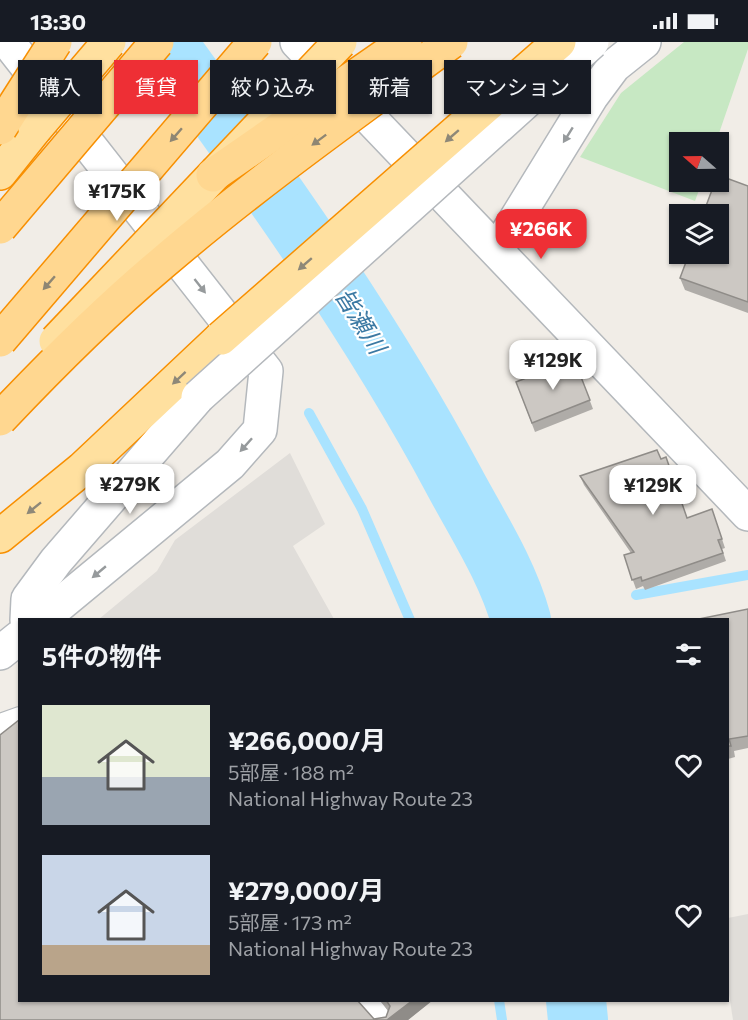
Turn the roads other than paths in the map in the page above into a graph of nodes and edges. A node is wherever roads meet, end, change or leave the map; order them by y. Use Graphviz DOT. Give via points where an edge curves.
graph roads {
  1 [pos="8,42"];
  2 [pos="55,42"];
  3 [pos="109,42"];
  4 [pos="158,42"];
  5 [pos="255,42"];
  6 [pos="297,42"];
  7 [pos="340,42"];
  8 [pos="405,42"];
  9 [pos="450,42"];
  10 [pos="559,42"];
  11 [pos="592,42"];
  12 [pos="644,42"];
  13 [pos="0,128"];
  14 [pos="0,173"];
  15 [pos="213,175"];
  16 [pos="0,227"];
  17 [pos="497,250"];
  18 [pos="0,340"];
  19 [pos="0,400"];
  20 [pos="0,419"];
  21 [pos="748,513"];
  22 [pos="0,536"];
  23 [pos="27,618"];
  24 [pos="43,618"];
  25 [pos="18,639"];
  26 [pos="0,653"];
  27 [pos="18,718"];
  28 [pos="0,724"];
  29 [pos="368,1002"];
  30 [pos="382,1020"];
  1 -- 24 [label="street, one-way" via="266,371 260,430 237,455"];
  2 -- 13 [label="highway, bridge"];
  3 -- 14 [label="highway, bridge"];
  4 -- 16 [label="highway, bridge"];
  5 -- 18 [label="highway, one-way, bridge"];
  6 -- 17 [label="street"];
  7 -- 15 [label="highway, bridge"];
  8 -- 15 [label="highway, bridge"];
  9 -- 20 [label="highway, one-way, bridge" via="161,264 65,350"];
  10 -- 22 [label="highway, one-way, bridge" via="221,338 82,469"];
  11 -- 23 [label="street, bridge" via="198,397 56,561 28,599"];
  12 -- 17 [label="street, one-way" via="614,66 591,97"];
  15 -- 19 [label="highway, bridge"];
  17 -- 21 [label="street"];
  25 -- 26 [label="street"];
  27 -- 28 [label="lane"];
  29 -- 30 [label="lane"];
}
